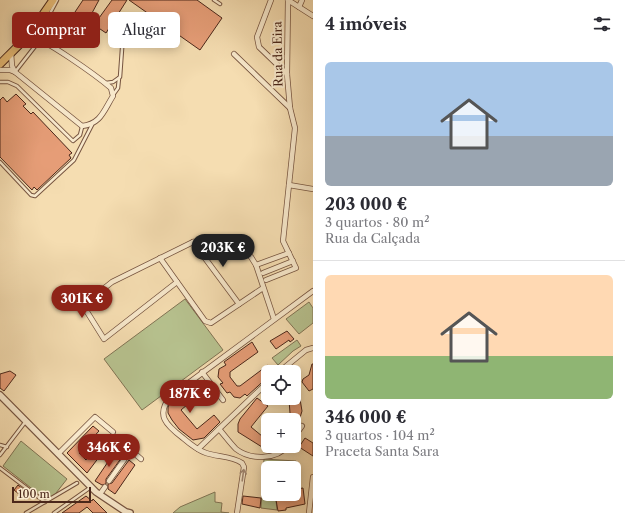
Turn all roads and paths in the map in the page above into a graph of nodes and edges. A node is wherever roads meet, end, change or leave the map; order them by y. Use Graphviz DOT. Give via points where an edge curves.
graph roads {
  1 [pos="53,0"];
  2 [pos="57,0"];
  3 [pos="214,0"];
  4 [pos="271,0"];
  5 [pos="288,0"];
  6 [pos="302,0"];
  7 [pos="220,4"];
  8 [pos="299,7"];
  9 [pos="45,12"];
  10 [pos="51,12"];
  11 [pos="313,16"];
  12 [pos="16,48"];
  13 [pos="34,48"];
  14 [pos="53,48"];
  15 [pos="122,48"];
  16 [pos="11,53"];
  17 [pos="234,54"];
  18 [pos="2,62"];
  19 [pos="0,70"];
  20 [pos="15,72"];
  21 [pos="287,74"];
  22 [pos="120,77"];
  23 [pos="0,82"];
  24 [pos="105,83"];
  25 [pos="113,96"];
  26 [pos="290,108"];
  27 [pos="92,125"];
  28 [pos="82,126"];
  29 [pos="0,162"];
  30 [pos="289,185"];
  31 [pos="313,189"];
  32 [pos="194,242"];
  33 [pos="289,253"];
  34 [pos="160,258"];
  35 [pos="293,261"];
  36 [pos="256,265"];
  37 [pos="263,273"];
  38 [pos="266,280"];
  39 [pos="177,282"];
  40 [pos="263,288"];
  41 [pos="74,291"];
  42 [pos="313,291"];
  43 [pos="239,304"];
  44 [pos="83,305"];
  45 [pos="274,319"];
  46 [pos="313,348"];
  47 [pos="288,365"];
  48 [pos="202,372"];
  49 [pos="261,389"];
  50 [pos="0,395"];
  51 [pos="223,400"];
  52 [pos="26,421"];
  53 [pos="219,429"];
  54 [pos="113,432"];
  55 [pos="0,445"];
  56 [pos="6,447"];
  57 [pos="198,449"];
  58 [pos="282,453"];
  59 [pos="58,454"];
  60 [pos="0,455"];
  61 [pos="141,459"];
  62 [pos="0,468"];
  63 [pos="313,478"];
  64 [pos="109,480"];
  65 [pos="77,483"];
  66 [pos="91,487"];
  67 [pos="105,487"];
  68 [pos="100,494"];
  69 [pos="45,502"];
  70 [pos="26,513"];
  71 [pos="54,513"];
  72 [pos="127,513"];
  73 [pos="237,513"];
  74 [pos="309,513"];
  1 -- 9 [label="main road"];
  2 -- 10 [label="lane"];
  3 -- 7 [label="lane"];
  4 -- 21 [label="street" via="257,37 259,47"];
  5 -- 8 [label="street"];
  5 -- 21 [label="street, Rua da Eira"];
  6 -- 8 [label="street"];
  8 -- 11 [label="street"];
  12 -- 16 [label="main road"];
  13 -- 20 [label="lane"];
  14 -- 24 [label="street"];
  15 -- 22 [label="lane"];
  16 -- 18 [label="main road"];
  16 -- 20 [label="street"];
  17 -- 26 [label="street"];
  19 -- 20 [label="street"];
  20 -- 28 [label="street"];
  21 -- 26 [label="street, Rua da Eira"];
  22 -- 24 [label="lane" via="113,82"];
  22 -- 25 [label="lane"];
  23 -- 28 [label="lane" via="17,86 73,141 80,135"];
  24 -- 25 [label="street" via="111,88"];
  25 -- 27 [label="street" via="99,120"];
  26 -- 30 [label="street, Rua da Eira" via="295,128"];
  27 -- 28 [label="street"];
  27 -- 29 [label="lane" via="74,160 36,196 31,195"];
  30 -- 31 [label="street"];
  30 -- 33 [label="street, Rua da Eira" via="283,241"];
  32 -- 34 [label="street"];
  32 -- 36 [label="street" via="202,241 246,253 252,257"];
  32 -- 43 [label="street"];
  33 -- 35 [label="street, Rua da Eira"];
  33 -- 36 [label="street"];
  34 -- 39 [label="street"];
  34 -- 44 [label="street" via="112,282"];
  35 -- 37 [label="street"];
  35 -- 38 [label="street, Rua da Eira" via="296,268"];
  36 -- 40 [label="street"];
  39 -- 43 [label="street" via="205,321 211,323"];
  39 -- 44 [label="street" via="104,339"];
  40 -- 43 [label="street"];
  40 -- 45 [label="street"];
  41 -- 44 [label="street"];
  42 -- 45 [label="street"];
  45 -- 48 [label="street"];
  46 -- 47 [label="street" via="306,350"];
  48 -- 51 [label="street"];
  48 -- 57 [label="street" via="171,396 164,404 163,414 166,424 171,429"];
  49 -- 53 [label="street"];
  50 -- 52 [label="street"];
  52 -- 56 [label="lane"];
  52 -- 59 [label="street"];
  53 -- 57 [label="street"];
  53 -- 58 [label="street" via="236,448 246,454 275,456"];
  54 -- 59 [label="street" via="95,417"];
  55 -- 56 [label="lane"];
  56 -- 60 [label="lane"];
  73 -- 57 [label="street, one-way" via="244,467 242,463"];
  59 -- 66 [label="street"];
  61 -- 64 [label="street" via="129,448"];
  62 -- 69 [label="lane"];
  63 -- 74 [label="street"];
  65 -- 69 [label="lane"];
  66 -- 68 [label="street"];
  66 -- 71 [label="lane"];
  67 -- 68 [label="street"];
  68 -- 72 [label="street"];
  69 -- 70 [label="lane"];
}
